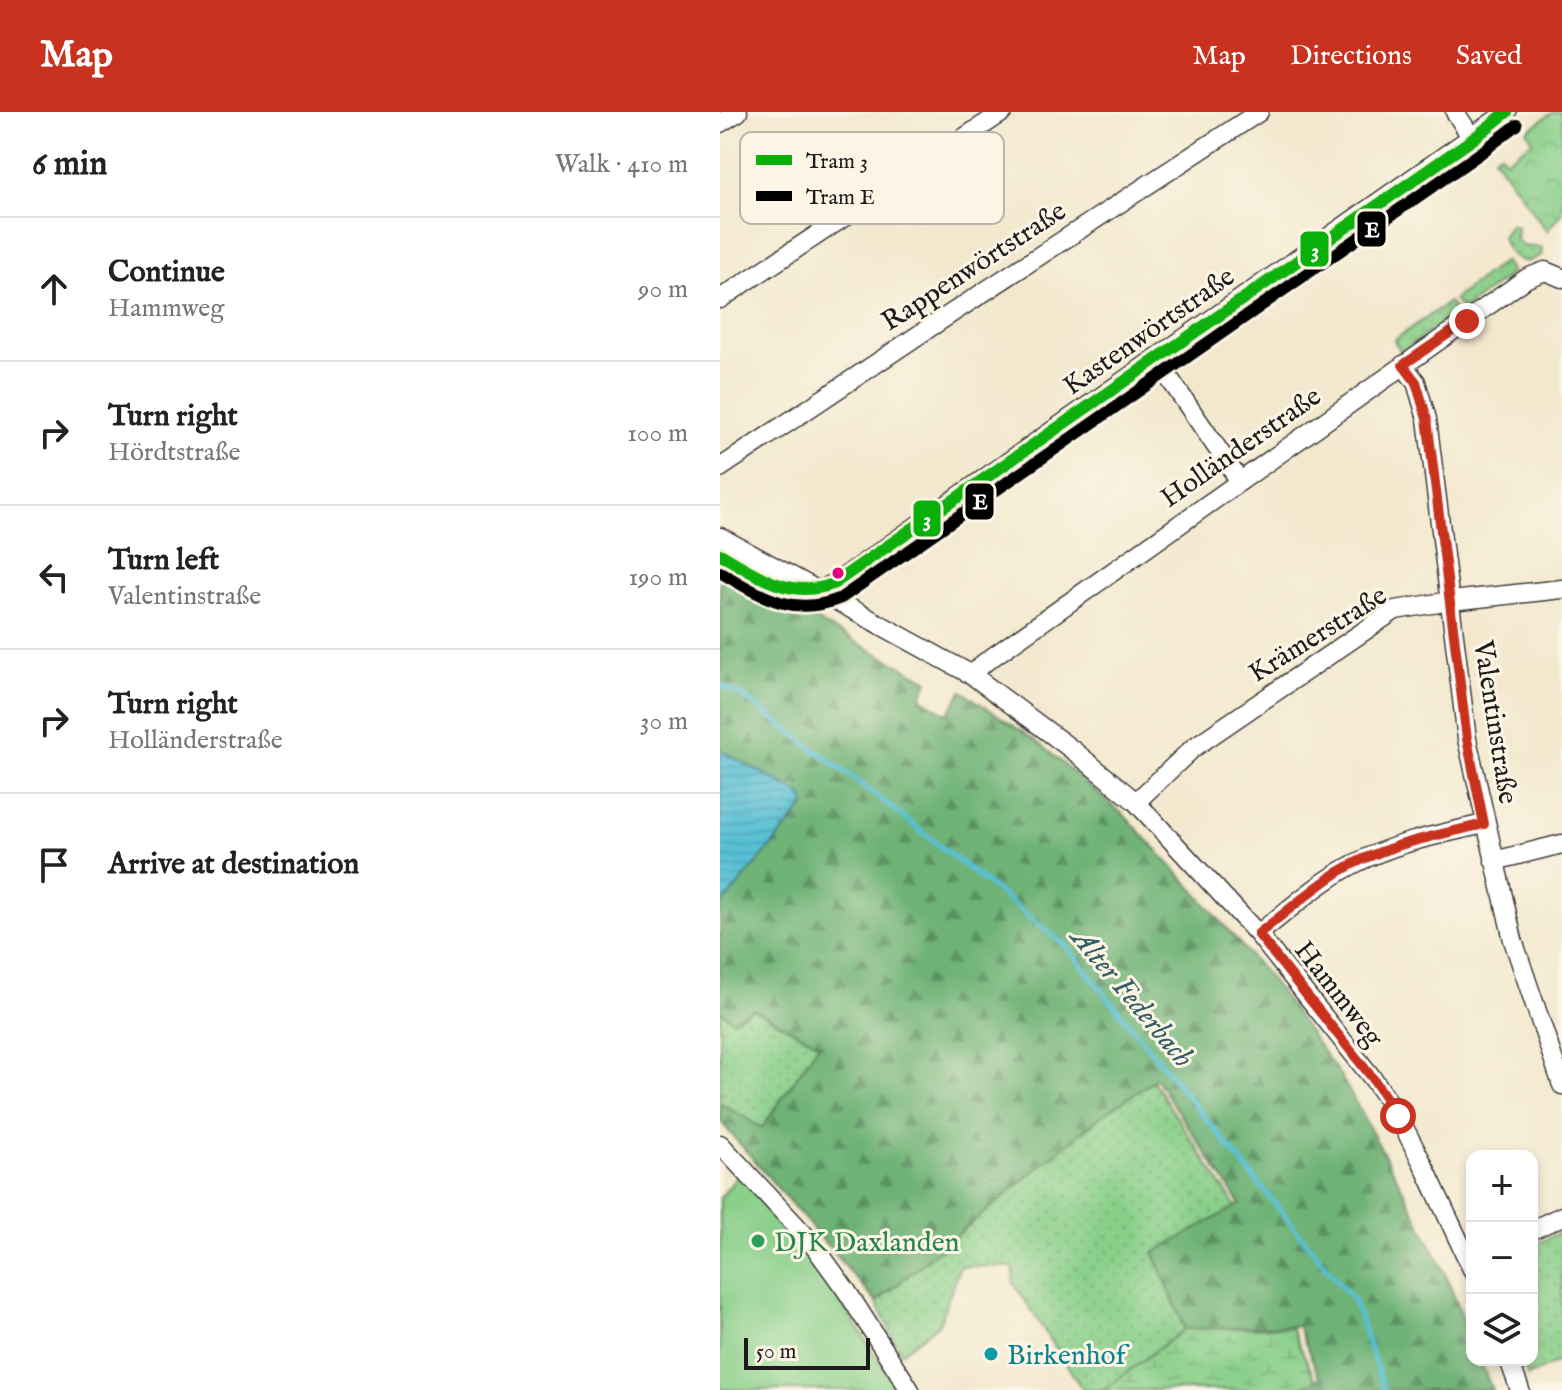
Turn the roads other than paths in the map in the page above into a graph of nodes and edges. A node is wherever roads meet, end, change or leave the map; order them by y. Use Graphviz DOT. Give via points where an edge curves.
graph roads {
  1 [pos="738,112"];
  2 [pos="1003,112"];
  3 [pos="1259,112"];
  4 [pos="1455,112"];
  5 [pos="1507,112"];
  6 [pos="720,123"];
  7 [pos="973,132"];
  8 [pos="1472,138"];
  9 [pos="834,224"];
  10 [pos="1554,275"];
  11 [pos="720,299"];
  12 [pos="1156,359"];
  13 [pos="1403,365"];
  14 [pos="720,468"];
  15 [pos="1239,480"];
  16 [pos="720,537"];
  17 [pos="1562,589"];
  18 [pos="818,591"];
  19 [pos="1451,601"];
  20 [pos="972,675"];
  21 [pos="1136,802"];
  22 [pos="1484,824"];
  23 [pos="1562,844"];
  24 [pos="1494,861"];
  25 [pos="1258,934"];
  26 [pos="1562,1085"];
  27 [pos="720,1144"];
  28 [pos="1562,1216"];
  29 [pos="1538,1227"];
  30 [pos="1466,1252"];
  31 [pos="1511,1366"];
  32 [pos="910,1390"];
  33 [pos="1520,1390"];
  1 -- 6 [label="street"];
  2 -- 7 [label="street"];
  3 -- 14 [label="street, Rappenwörtstraße"];
  4 -- 8 [label="street"];
  5 -- 8 [label="street, Kastenwörtstraße"];
  8 -- 12 [label="street, Kastenwörtstraße"];
  9 -- 11 [label="street"];
  10 -- 13 [label="street, Holländerstraße" via="1527,278"];
  12 -- 15 [label="street"];
  12 -- 18 [label="street, Kastenwörtstraße"];
  13 -- 15 [label="street, Holländerstraße"];
  13 -- 19 [label="street, Valentinstraße" via="1416,382 1424,407"];
  15 -- 20 [label="street, Holländerstraße"];
  16 -- 18 [label="street, Hammweg"];
  17 -- 19 [label="street, Krämerstraße"];
  18 -- 20 [label="street, Hammweg"];
  19 -- 21 [label="street, Krämerstraße" via="1389,614 1193,748"];
  19 -- 22 [label="street, Valentinstraße" via="1467,739"];
  20 -- 21 [label="street, Hammweg"];
  21 -- 25 [label="street, Hammweg"];
  22 -- 24 [label="street, Valentinstraße"];
  22 -- 25 [label="street" via="1401,844 1362,860"];
  23 -- 24 [label="street"];
  24 -- 26 [label="street, Valentinstraße" via="1513,940"];
  25 -- 30 [label="street, Hammweg" via="1398,1116"];
  27 -- 32 [label="street" via="812,1243"];
  28 -- 29 [label="street"];
  31 -- 33 [label="street"];
}
